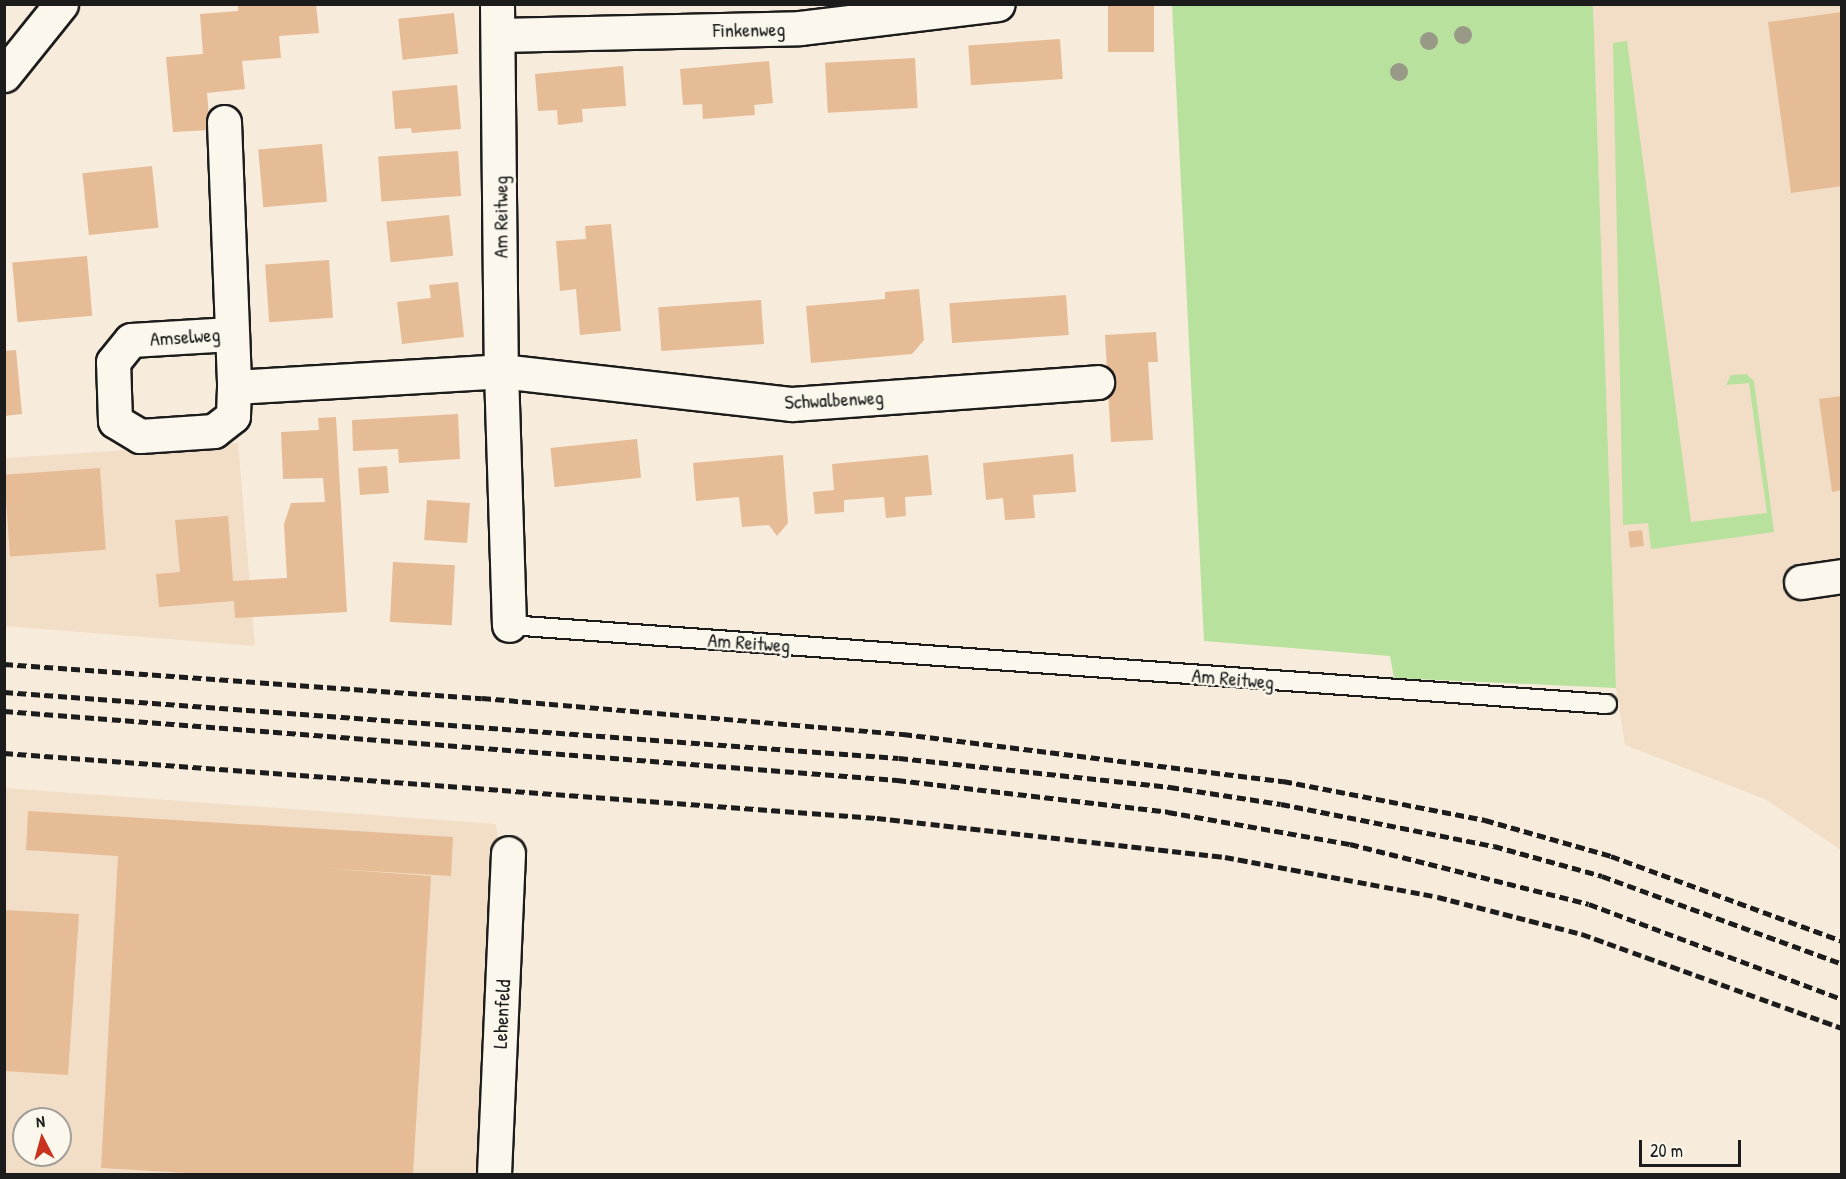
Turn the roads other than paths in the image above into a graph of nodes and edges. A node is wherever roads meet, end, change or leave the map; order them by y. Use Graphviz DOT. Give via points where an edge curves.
graph roads {
  1 [pos="61,4"];
  2 [pos="999,4"];
  3 [pos="498,20"];
  4 [pos="4,75"];
  5 [pos="224,123"];
  6 [pos="231,334"];
  7 [pos="501,371"];
  8 [pos="1097,382"];
  9 [pos="234,387"];
  10 [pos="1842,576"];
  11 [pos="1801,582"];
  12 [pos="509,625"];
  13 [pos="1607,704"];
  14 [pos="508,853"];
  15 [pos="494,1174"];
  1 -- 4 [label="street"];
  2 -- 3 [label="street, Finkenweg" via="800,28"];
  3 -- 7 [label="street, Am Reitweg"];
  5 -- 6 [label="street, Amselweg"];
  6 -- 9 [label="street, Amselweg"];
  6 -- 9 [label="street, Amselweg" via="131,340 113,362 115,421 140,436 214,430 233,416"];
  7 -- 8 [label="street, Schwalbenweg" via="792,404"];
  7 -- 9 [label="street"];
  7 -- 12 [label="street, Am Reitweg"];
  10 -- 11 [label="street"];
  12 -- 13 [label="lane, Am Reitweg"];
  14 -- 15 [label="street, Lehenfeld"];
}
